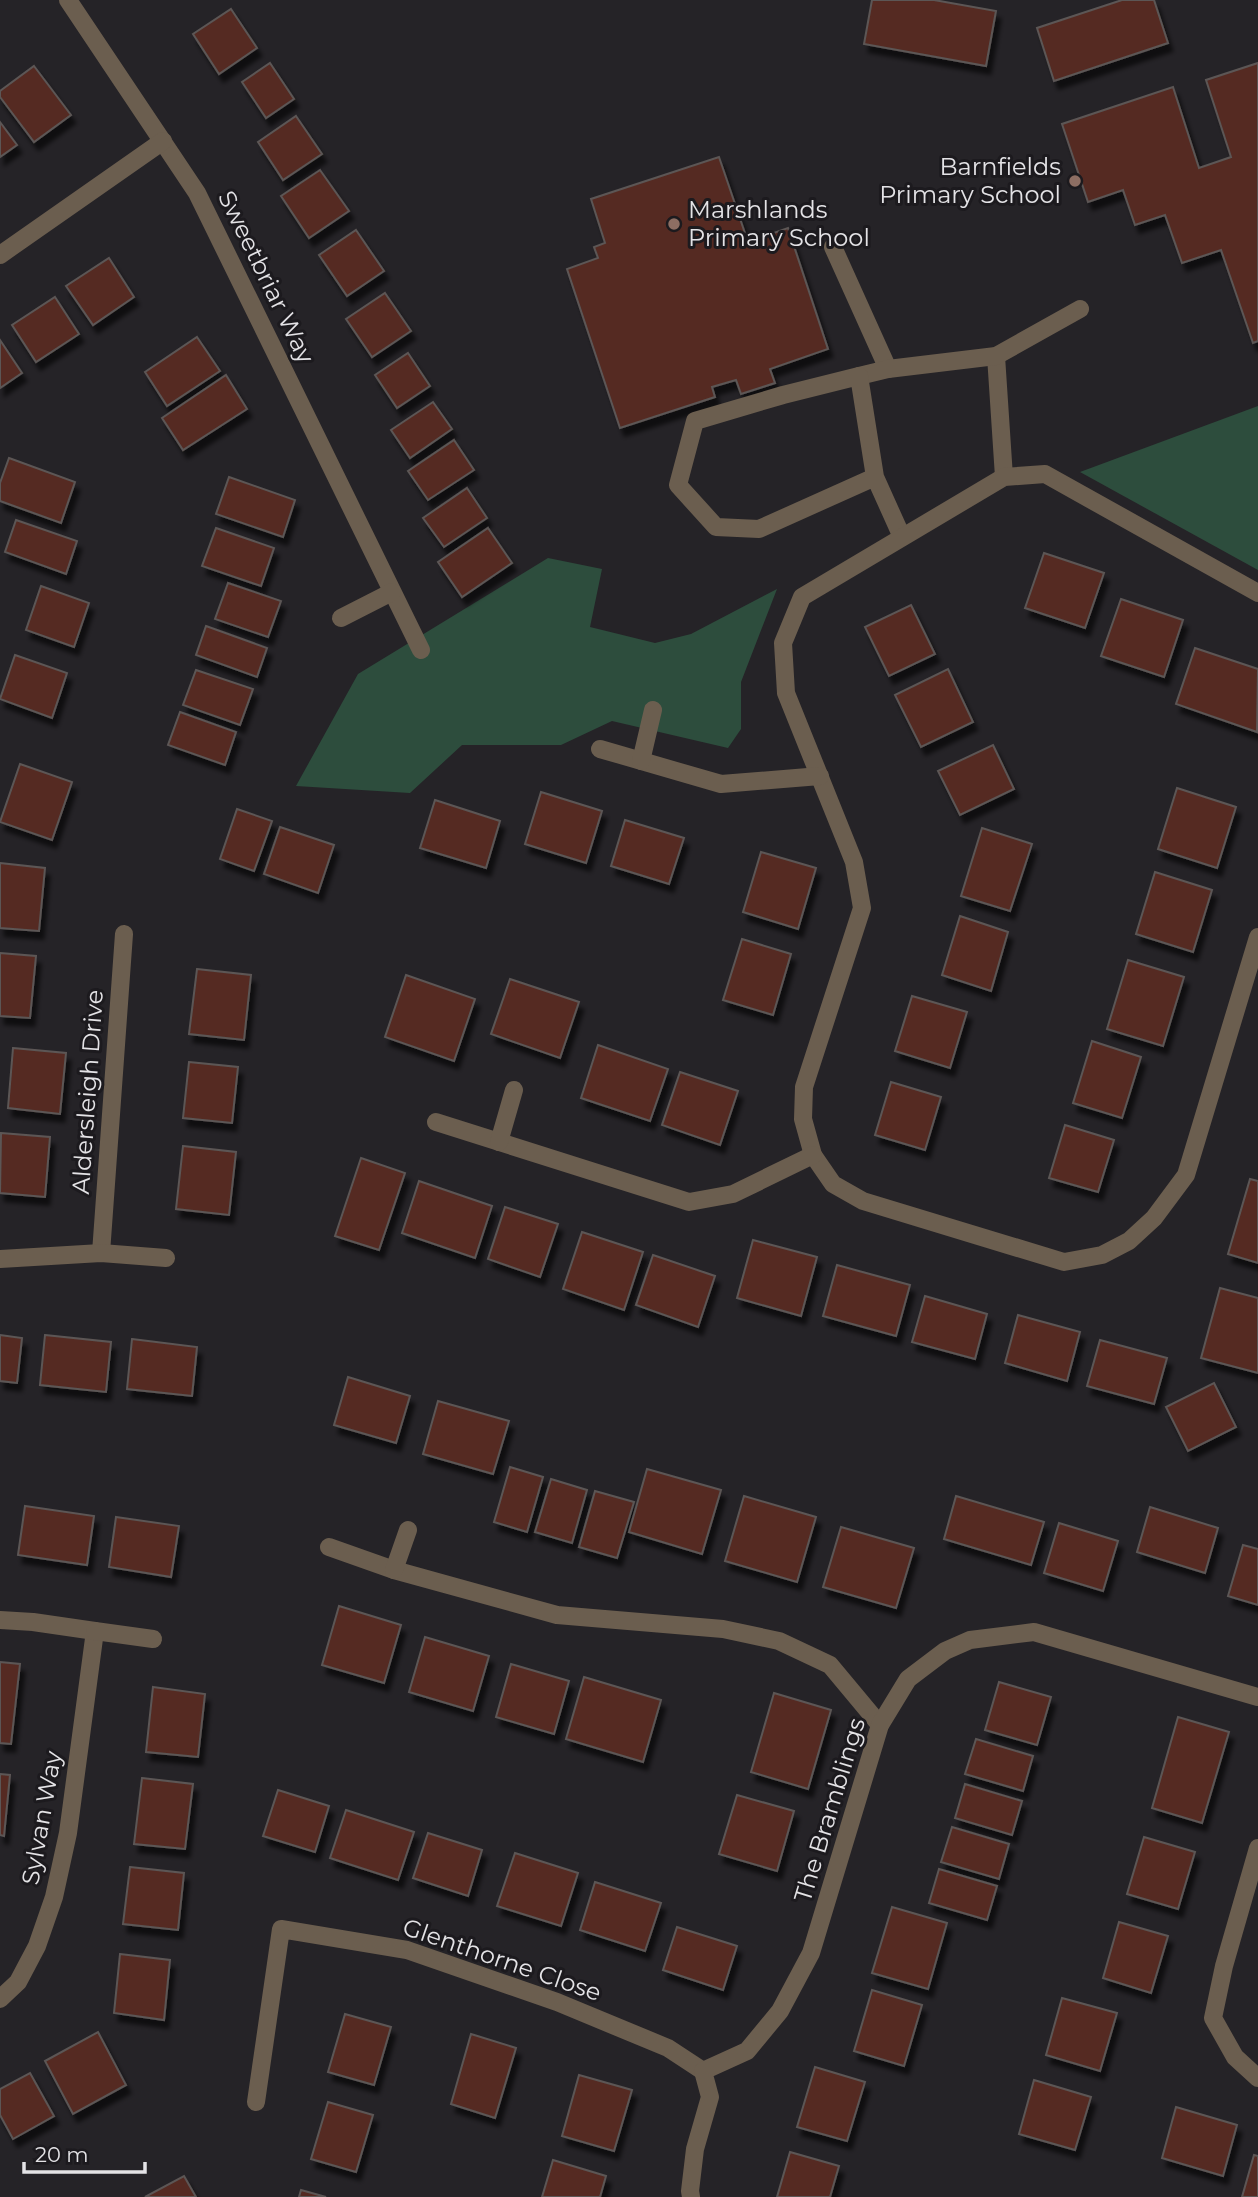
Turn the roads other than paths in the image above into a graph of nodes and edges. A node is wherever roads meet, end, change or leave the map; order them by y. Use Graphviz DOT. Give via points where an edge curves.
graph roads {
  1 [pos="68,0"];
  2 [pos="163,141"];
  3 [pos="833,247"];
  4 [pos="0,256"];
  5 [pos="1080,309"];
  6 [pos="996,356"];
  7 [pos="888,369"];
  8 [pos="859,376"];
  9 [pos="875,477"];
  10 [pos="1003,477"];
  11 [pos="902,537"];
  12 [pos="392,592"];
  13 [pos="1258,593"];
  14 [pos="341,618"];
  15 [pos="421,650"];
  16 [pos="653,710"];
  17 [pos="600,749"];
  18 [pos="641,761"];
  19 [pos="820,776"];
  20 [pos="124,934"];
  21 [pos="1258,937"];
  22 [pos="514,1090"];
  23 [pos="436,1122"];
  24 [pos="499,1142"];
  25 [pos="813,1155"];
  26 [pos="101,1253"];
  27 [pos="166,1258"];
  28 [pos="0,1259"];
  29 [pos="408,1530"];
  30 [pos="329,1547"];
  31 [pos="394,1570"];
  32 [pos="0,1620"];
  33 [pos="95,1631"];
  34 [pos="153,1639"];
  35 [pos="1258,1697"];
  36 [pos="880,1725"];
  37 [pos="1258,1849"];
  38 [pos="0,1999"];
  39 [pos="703,2071"];
  40 [pos="1258,2078"];
  41 [pos="256,2102"];
  42 [pos="691,2197"];
  1 -- 2 [label="street, Sweetbriar Way"];
  2 -- 4 [label="street"];
  2 -- 12 [label="street, Sweetbriar Way" via="197,193"];
  3 -- 7 [label="street"];
  5 -- 6 [label="street"];
  6 -- 7 [label="street"];
  6 -- 10 [label="street"];
  7 -- 8 [label="street"];
  8 -- 9 [label="street"];
  8 -- 9 [label="street" via="695,421 678,485 716,527 759,529"];
  9 -- 11 [label="street"];
  10 -- 11 [label="street"];
  10 -- 13 [label="street" via="1045,474"];
  11 -- 19 [label="street" via="802,597 783,643 786,693"];
  12 -- 14 [label="street"];
  12 -- 15 [label="street, Sweetbriar Way"];
  16 -- 18 [label="street"];
  17 -- 18 [label="street"];
  18 -- 19 [label="street" via="721,784"];
  19 -- 25 [label="street" via="854,862 862,908 804,1087 803,1119"];
  20 -- 26 [label="street, Aldersleigh Drive"];
  21 -- 25 [label="street" via="1186,1175 1154,1218 1129,1241 1102,1255 1064,1262 863,1201 833,1184"];
  22 -- 24 [label="street"];
  23 -- 24 [label="street"];
  24 -- 25 [label="street" via="689,1202 733,1194"];
  26 -- 27 [label="street"];
  26 -- 28 [label="street"];
  29 -- 31 [label="street"];
  30 -- 31 [label="street"];
  31 -- 36 [label="street" via="557,1615 723,1629 779,1641 830,1665"];
  32 -- 33 [label="street"];
  33 -- 34 [label="street"];
  33 -- 38 [label="street, Sylvan Way" via="68,1833 54,1897 37,1947 18,1982"];
  35 -- 36 [label="street, The Bramblings" via="1034,1632 970,1640 945,1651 908,1679"];
  36 -- 39 [label="street, The Bramblings" via="811,1952 780,2011 747,2051"];
  37 -- 40 [label="street" via="1213,2018 1235,2057"];
  39 -- 41 [label="street, Glenthorne Close" via="667,2048 557,2002 407,1950 281,1928"];
  39 -- 42 [label="street" via="710,2097 695,2150"];
}
